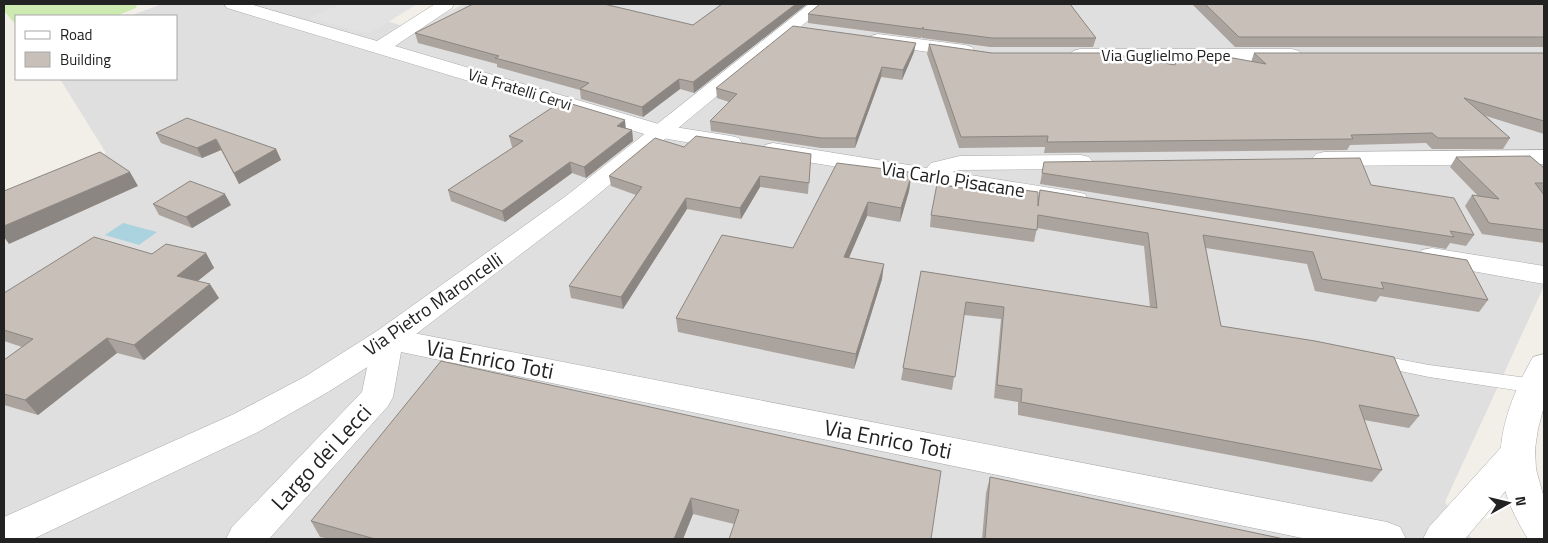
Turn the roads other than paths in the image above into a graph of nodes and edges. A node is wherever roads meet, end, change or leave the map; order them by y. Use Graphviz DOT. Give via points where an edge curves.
graph roads {
  1 [pos="233,4"];
  2 [pos="446,4"];
  3 [pos="819,4"];
  4 [pos="857,37"];
  5 [pos="381,48"];
  6 [pos="980,54"];
  7 [pos="1058,55"];
  8 [pos="1313,55"];
  9 [pos="658,131"];
  10 [pos="1544,157"];
  11 [pos="1307,160"];
  12 [pos="1099,162"];
  13 [pos="931,175"];
  14 [pos="1096,202"];
  15 [pos="1408,252"];
  16 [pos="1544,275"];
  17 [pos="388,338"];
  18 [pos="1361,358"];
  19 [pos="1540,376"];
  20 [pos="1518,452"];
  21 [pos="1544,532"];
  22 [pos="4,536"];
  23 [pos="10,539"];
  24 [pos="245,539"];
  25 [pos="1387,539"];
  26 [pos="1442,539"];
  1 -- 5 [label="street, Via Fratelli Cervi"];
  2 -- 5 [label="street"];
  3 -- 9 [label="street, Via Pietro Maroncelli" via="800,29"];
  4 -- 6 [label="street"];
  5 -- 9 [label="street, Via Fratelli Cervi"];
  7 -- 8 [label="street, Via Guglielmo Pepe"];
  9 -- 13 [label="street, Via Carlo Pisacane"];
  9 -- 17 [label="street, Via Pietro Maroncelli" via="575,201"];
  10 -- 11 [label="street"];
  12 -- 13 [label="street" via="956,164 938,168"];
  13 -- 14 [label="street, Via Carlo Pisacane"];
  15 -- 16 [label="street"];
  17 -- 22 [label="street, Via Pietro Maroncelli" via="317,384 246,423"];
  17 -- 24 [label="street, Largo dei Lecci" via="376,397"];
  17 -- 25 [label="street, Via Enrico Toti"];
  18 -- 19 [label="lane" via="1429,371"];
  19 -- 20 [label="street" via="1520,429"];
  20 -- 21 [label="street" via="1518,475 1522,488"];
  20 -- 26 [label="street"];
  22 -- 23 [label="street"];
}
